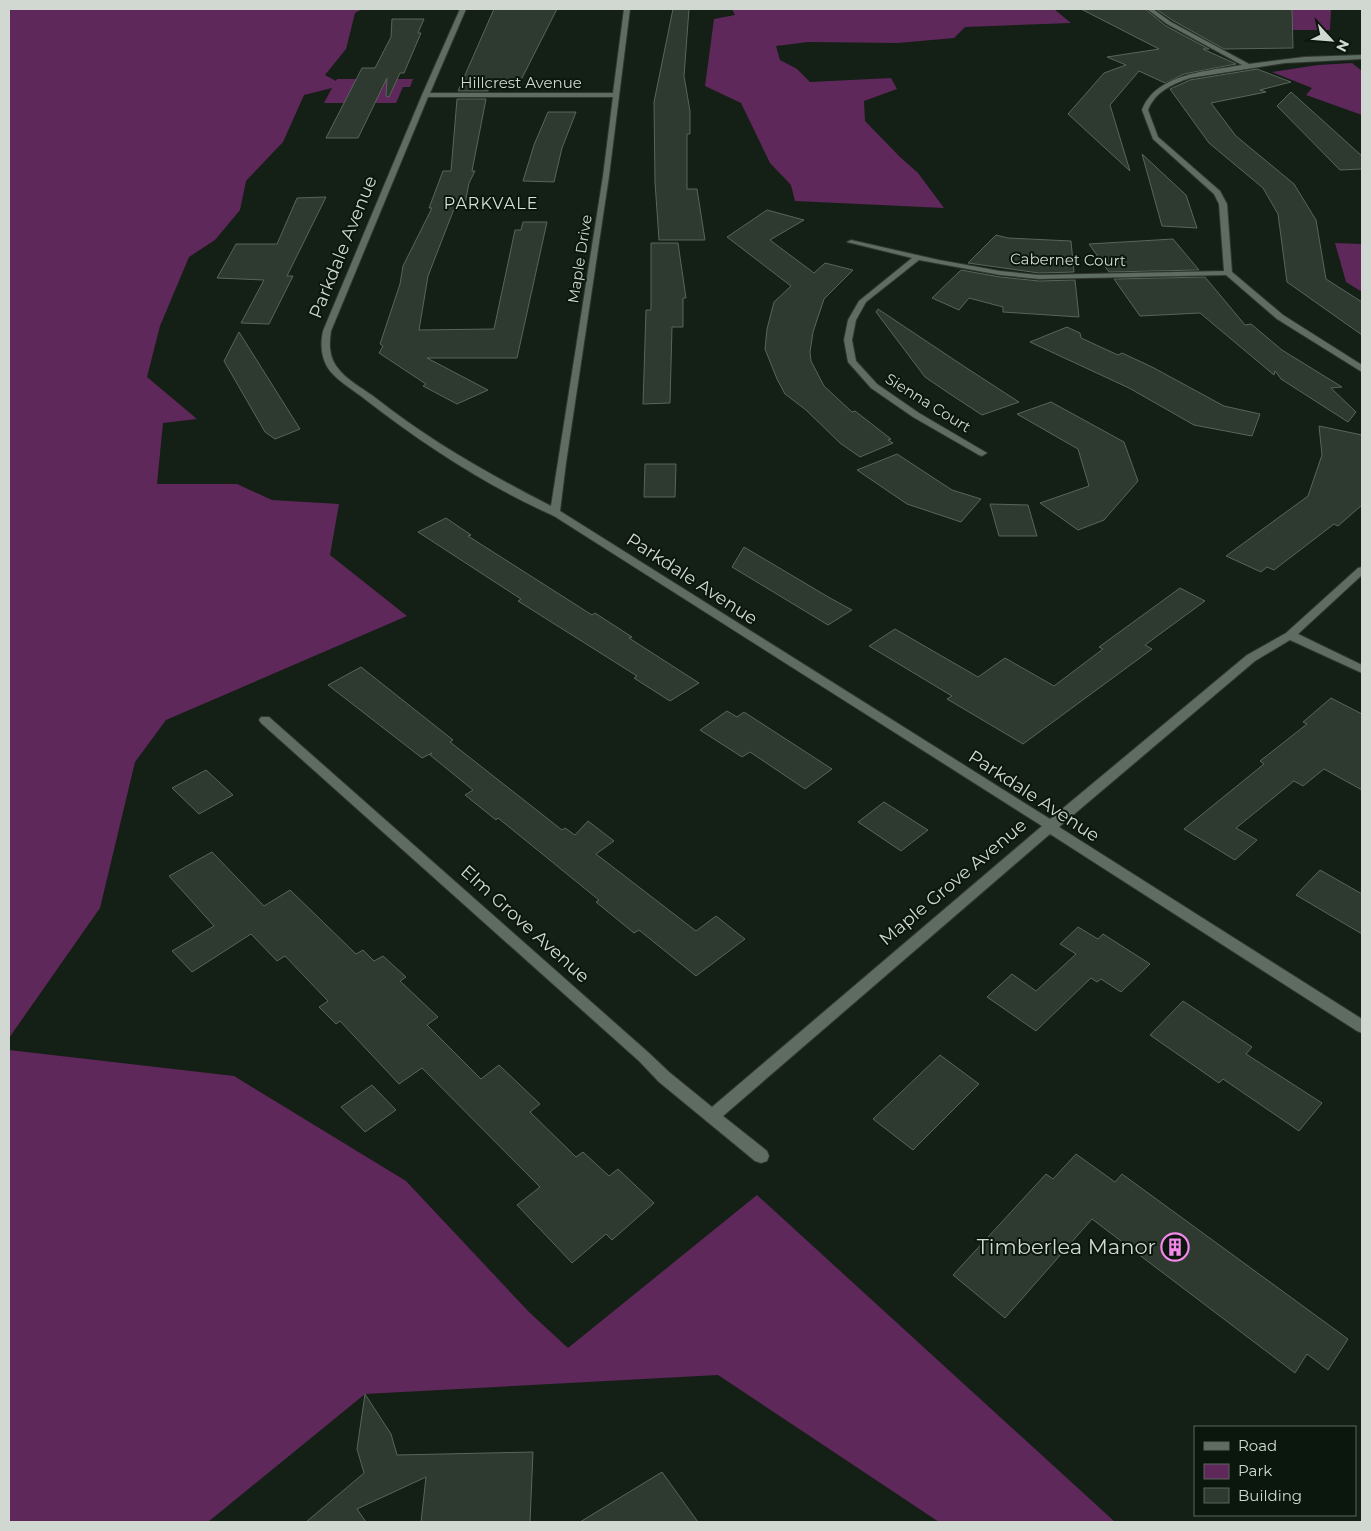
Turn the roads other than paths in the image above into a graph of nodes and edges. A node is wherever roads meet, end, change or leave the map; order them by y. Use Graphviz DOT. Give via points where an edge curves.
graph roads {
  1 [pos="463,9"];
  2 [pos="627,9"];
  3 [pos="1150,9"];
  4 [pos="1362,57"];
  5 [pos="1247,66"];
  6 [pos="426,95"];
  7 [pos="616,95"];
  8 [pos="851,242"];
  9 [pos="918,258"];
  10 [pos="1228,273"];
  11 [pos="1362,370"];
  12 [pos="982,453"];
  13 [pos="555,513"];
  14 [pos="1362,570"];
  15 [pos="1290,635"];
  16 [pos="1362,669"];
  17 [pos="265,720"];
  18 [pos="1051,826"];
  19 [pos="1362,1027"];
  20 [pos="712,1116"];
  21 [pos="761,1156"];
  1 -- 6 [label="street, Parkdale Avenue"];
  2 -- 7 [label="street, Maple Drive"];
  3 -- 5 [label="street"];
  4 -- 5 [label="street"];
  5 -- 10 [label="street" via="1192,76 1170,84 1153,95 1146,110 1155,138 1217,193 1223,204"];
  6 -- 7 [label="street, Hillcrest Avenue"];
  6 -- 13 [label="street, Parkdale Avenue" via="327,331 327,356 334,370 444,452"];
  7 -- 13 [label="street, Maple Drive"];
  8 -- 9 [label="street, Cabernet Court"];
  9 -- 10 [label="street, Cabernet Court" via="1039,276"];
  9 -- 12 [label="street, Sienna Court" via="863,301 852,320 848,340 852,362 874,386"];
  10 -- 11 [label="street" via="1280,316"];
  13 -- 18 [label="street, Parkdale Avenue"];
  14 -- 15 [label="street, Maple Grove Avenue"];
  15 -- 16 [label="street"];
  15 -- 18 [label="street, Maple Grove Avenue" via="1251,658"];
  17 -- 20 [label="street, Elm Grove Avenue" via="664,1077"];
  18 -- 19 [label="street, Parkdale Avenue"];
  18 -- 20 [label="street, Maple Grove Avenue"];
  20 -- 21 [label="street, Elm Grove Avenue"];
}
